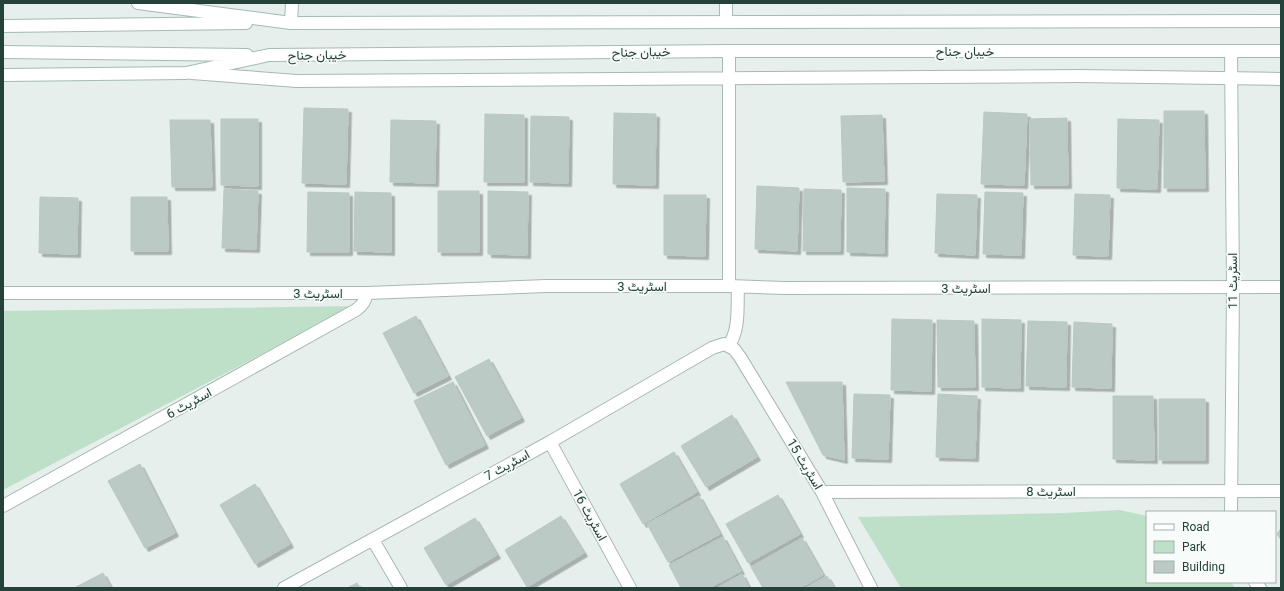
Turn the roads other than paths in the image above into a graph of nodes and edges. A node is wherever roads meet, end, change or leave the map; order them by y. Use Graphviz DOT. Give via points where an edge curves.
graph roads {
  1 [pos="138,3"];
  2 [pos="292,3"];
  3 [pos="726,3"];
  4 [pos="1281,21"];
  5 [pos="726,22"];
  6 [pos="291,23"];
  7 [pos="3,26"];
  8 [pos="729,51"];
  9 [pos="1231,51"];
  10 [pos="1281,51"];
  11 [pos="3,52"];
  12 [pos="269,55"];
  13 [pos="186,73"];
  14 [pos="3,75"];
  15 [pos="729,78"];
  16 [pos="1232,79"];
  17 [pos="1281,79"];
  18 [pos="733,287"];
  19 [pos="1232,287"];
  20 [pos="1281,287"];
  21 [pos="3,293"];
  22 [pos="367,293"];
  23 [pos="729,345"];
  24 [pos="550,442"];
  25 [pos="1231,490"];
  26 [pos="1281,491"];
  27 [pos="822,492"];
  28 [pos="3,506"];
  29 [pos="1231,511"];
  30 [pos="373,540"];
  31 [pos="284,588"];
  32 [pos="401,588"];
  33 [pos="630,588"];
  34 [pos="871,588"];
  1 -- 6 [label="street"];
  2 -- 6 [label="street"];
  3 -- 5 [label="street"];
  4 -- 5 [label="street"];
  5 -- 6 [label="street"];
  6 -- 7 [label="street"];
  8 -- 9 [label="street, خیبان جناح"];
  8 -- 12 [label="street, خیبان جناح"];
  8 -- 15 [label="street"];
  9 -- 10 [label="street, خیبان جناح"];
  9 -- 16 [label="street, اسٹریٹ 11"];
  11 -- 12 [label="street"];
  12 -- 13 [label="street, خیبان جناح"];
  13 -- 14 [label="street, خیبان جناح"];
  13 -- 15 [label="street" via="297,81"];
  15 -- 16 [label="street" via="1079,76"];
  15 -- 18 [label="street"];
  16 -- 17 [label="street"];
  16 -- 19 [label="street, اسٹریٹ 11"];
  18 -- 19 [label="street, اسٹریٹ 3"];
  18 -- 22 [label="street, اسٹریٹ 3" via="546,286"];
  18 -- 23 [label="street" via="736,328"];
  19 -- 20 [label="street, اسٹریٹ 3"];
  19 -- 25 [label="street, اسٹریٹ 11"];
  21 -- 22 [label="street, اسٹریٹ 3"];
  22 -- 28 [label="street, اسٹریٹ 6" via="362,306 356,310"];
  23 -- 24 [label="street, اسٹریٹ 7" via="712,348"];
  23 -- 27 [label="street, اسٹریٹ 15" via="740,357"];
  24 -- 30 [label="street, اسٹریٹ 7"];
  24 -- 33 [label="street, اسٹریٹ 16"];
  25 -- 26 [label="street, اسٹریٹ 8"];
  25 -- 27 [label="street, اسٹریٹ 8"];
  25 -- 29 [label="street, اسٹریٹ 11"];
  27 -- 34 [label="street, اسٹریٹ 15"];
  30 -- 31 [label="street, اسٹریٹ 7"];
  30 -- 32 [label="street"];
}
